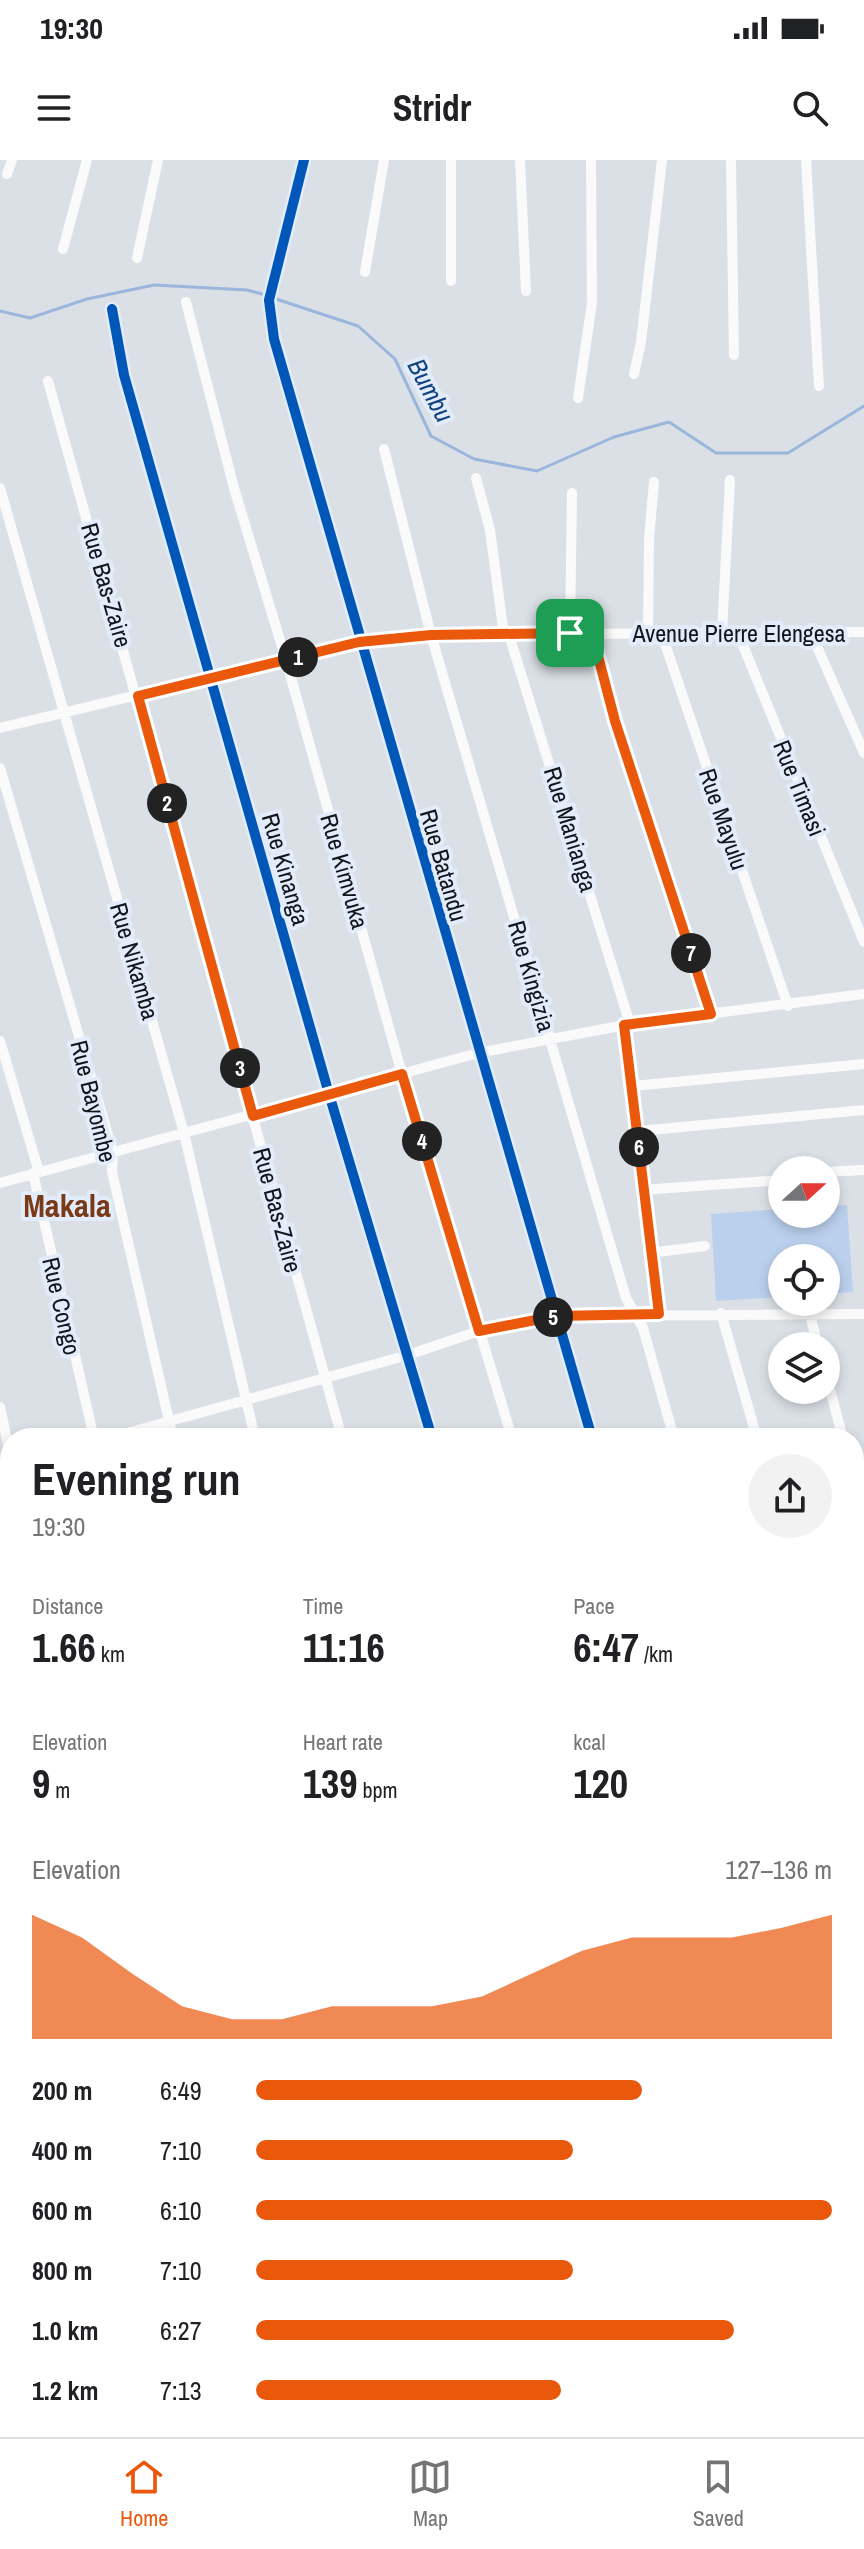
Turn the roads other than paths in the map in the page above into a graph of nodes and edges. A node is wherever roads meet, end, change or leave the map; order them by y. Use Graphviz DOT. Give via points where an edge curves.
graph roads {
  1 [pos="12,160"];
  2 [pos="87,160"];
  3 [pos="158,160"];
  4 [pos="304,160"];
  5 [pos="384,160"];
  6 [pos="451,160"];
  7 [pos="520,160"];
  8 [pos="591,160"];
  9 [pos="662,160"];
  10 [pos="731,160"];
  11 [pos="806,160"];
  12 [pos="7,174"];
  13 [pos="63,249"];
  14 [pos="137,258"];
  15 [pos="365,272"];
  16 [pos="451,281"];
  17 [pos="526,291"];
  18 [pos="186,302"];
  19 [pos="112,309"];
  20 [pos="734,355"];
  21 [pos="634,374"];
  22 [pos="48,381"];
  23 [pos="819,386"];
  24 [pos="578,398"];
  25 [pos="384,449"];
  26 [pos="476,478"];
  27 [pos="730,480"];
  28 [pos="654,482"];
  29 [pos="0,488"];
  30 [pos="572,493"];
  31 [pos="661,632"];
  32 [pos="722,632"];
  33 [pos="864,632"];
  34 [pos="570,633"];
  35 [pos="592,633"];
  36 [pos="648,633"];
  37 [pos="738,633"];
  38 [pos="811,633"];
  39 [pos="431,635"];
  40 [pos="507,635"];
  41 [pos="359,642"];
  42 [pos="286,660"];
  43 [pos="211,678"];
  44 [pos="138,696"];
  45 [pos="64,714"];
  46 [pos="0,728"];
  47 [pos="864,753"];
  48 [pos="0,768"];
  49 [pos="864,942"];
  50 [pos="864,994"];
  51 [pos="788,1006"];
  52 [pos="711,1014"];
  53 [pos="627,1025"];
  54 [pos="550,1039"];
  55 [pos="0,1041"];
  56 [pos="478,1053"];
  57 [pos="864,1064"];
  58 [pos="402,1074"];
  59 [pos="633,1086"];
  60 [pos="329,1094"];
  61 [pos="864,1110"];
  62 [pos="253,1116"];
  63 [pos="639,1131"];
  64 [pos="184,1133"];
  65 [pos="113,1152"];
  66 [pos="864,1170"];
  67 [pos="840,1171"];
  68 [pos="36,1172"];
  69 [pos="768,1181"];
  70 [pos="0,1183"];
  71 [pos="641,1190"];
  72 [pos="705,1246"];
  73 [pos="649,1253"];
  74 [pos="721,1313"];
  75 [pos="659,1314"];
  76 [pos="768,1314"];
  77 [pos="840,1314"];
  78 [pos="864,1314"];
  79 [pos="635,1315"];
  80 [pos="556,1316"];
  81 [pos="479,1331"];
  82 [pos="408,1355"];
  83 [pos="324,1379"];
  84 [pos="246,1398"];
  85 [pos="834,1404"];
  86 [pos="0,1407"];
  87 [pos="169,1419"];
  88 [pos="4,1428"];
  89 [pos="92,1428"];
  90 [pos="141,1428"];
  91 [pos="171,1428"];
  92 [pos="253,1428"];
  93 [pos="339,1428"];
  94 [pos="429,1428"];
  95 [pos="509,1428"];
  96 [pos="589,1428"];
  97 [pos="671,1428"];
  98 [pos="754,1428"];
  99 [pos="840,1428"];
  1 -- 12 [label="street"];
  2 -- 13 [label="street"];
  3 -- 14 [label="street"];
  4 -- 41 [label="street, Rue Batandu" via="270,295 285,383"];
  5 -- 15 [label="street"];
  6 -- 16 [label="street"];
  7 -- 17 [label="street"];
  8 -- 24 [label="street" via="592,303"];
  9 -- 21 [label="street"];
  10 -- 20 [label="street"];
  11 -- 23 [label="street"];
  18 -- 42 [label="street, Rue Kimvuka"];
  19 -- 43 [label="street, Rue Kinanga" via="124,375"];
  22 -- 44 [label="street, Rue Bas-Zaire"];
  25 -- 39 [label="street, Rue Kingizia"];
  26 -- 40 [label="street, Rue Manianga"];
  27 -- 32 [label="street"];
  28 -- 36 [label="street"];
  29 -- 45 [label="street, Rue Nikamba"];
  30 -- 34 [label="street"];
  31 -- 32 [label="street, Avenue Pierre Elengesa"];
  31 -- 36 [label="street, Avenue Pierre Elengesa"];
  31 -- 51 [label="street, Rue Mayulu"];
  32 -- 37 [label="street, Avenue Pierre Elengesa"];
  33 -- 38 [label="street, Avenue Pierre Elengesa"];
  34 -- 35 [label="street, Avenue Pierre Elengesa"];
  34 -- 40 [label="street, Avenue Pierre Elengesa"];
  35 -- 36 [label="street, Avenue Pierre Elengesa"];
  35 -- 52 [label="street" via="615,721"];
  37 -- 38 [label="street, Avenue Pierre Elengesa"];
  37 -- 49 [label="street, Rue Timasi"];
  38 -- 47 [label="street"];
  39 -- 40 [label="street, Avenue Pierre Elengesa"];
  39 -- 41 [label="street, Avenue Pierre Elengesa"];
  39 -- 54 [label="street, Rue Kingizia"];
  40 -- 53 [label="street, Rue Manianga"];
  41 -- 42 [label="street, Avenue Pierre Elengesa"];
  41 -- 56 [label="street, Rue Batandu"];
  42 -- 43 [label="street, Avenue Pierre Elengesa"];
  42 -- 58 [label="street, Rue Kimvuka"];
  43 -- 44 [label="street, Avenue Pierre Elengesa"];
  43 -- 60 [label="street, Rue Kinanga"];
  44 -- 45 [label="street, Avenue Pierre Elengesa"];
  44 -- 62 [label="street, Rue Bas-Zaire"];
  45 -- 46 [label="street, Avenue Pierre Elengesa"];
  45 -- 64 [label="street, Rue Nikamba"];
  48 -- 65 [label="street, Rue Bayombe"];
  50 -- 51 [label="street"];
  51 -- 52 [label="street"];
  52 -- 53 [label="street"];
  53 -- 54 [label="street"];
  53 -- 59 [label="street, Rue Manianga"];
  54 -- 56 [label="street"];
  54 -- 79 [label="street, Rue Kingizia"];
  55 -- 68 [label="street, Rue Congo"];
  56 -- 58 [label="street"];
  56 -- 80 [label="street, Rue Batandu"];
  57 -- 59 [label="street"];
  58 -- 60 [label="street"];
  58 -- 81 [label="street, Rue Kimvuka"];
  59 -- 63 [label="street, Rue Manianga"];
  60 -- 62 [label="street"];
  60 -- 82 [label="street, Rue Kinanga"];
  61 -- 63 [label="street"];
  62 -- 64 [label="street"];
  62 -- 83 [label="street, Rue Bas-Zaire"];
  63 -- 71 [label="street, Rue Manianga"];
  64 -- 65 [label="street"];
  64 -- 84 [label="street, Rue Nikamba"];
  65 -- 68 [label="street"];
  65 -- 87 [label="street, Rue Bayombe" via="112,1172"];
  66 -- 67 [label="street"];
  68 -- 70 [label="street"];
  68 -- 89 [label="street, Rue Congo"];
  69 -- 71 [label="street"];
  71 -- 73 [label="street, Rue Manianga"];
  72 -- 73 [label="street"];
  73 -- 75 [label="street, Rue Manianga"];
  74 -- 75 [label="street"];
  74 -- 76 [label="street"];
  74 -- 98 [label="street"];
  75 -- 79 [label="street"];
  77 -- 78 [label="street"];
  79 -- 80 [label="street"];
  79 -- 97 [label="street, Rue Kingizia"];
  80 -- 81 [label="street"];
  80 -- 96 [label="street, Rue Batandu"];
  81 -- 82 [label="street"];
  81 -- 95 [label="street, Rue Kimvuka"];
  82 -- 83 [label="street"];
  82 -- 94 [label="street, Rue Kinanga"];
  83 -- 84 [label="street"];
  83 -- 93 [label="street, Rue Bas-Zaire"];
  84 -- 87 [label="street"];
  84 -- 92 [label="street, Rue Nikamba"];
  85 -- 99 [label="street"];
  86 -- 88 [label="street"];
  87 -- 90 [label="street"];
  87 -- 91 [label="street, Rue Bayombe"];
}
